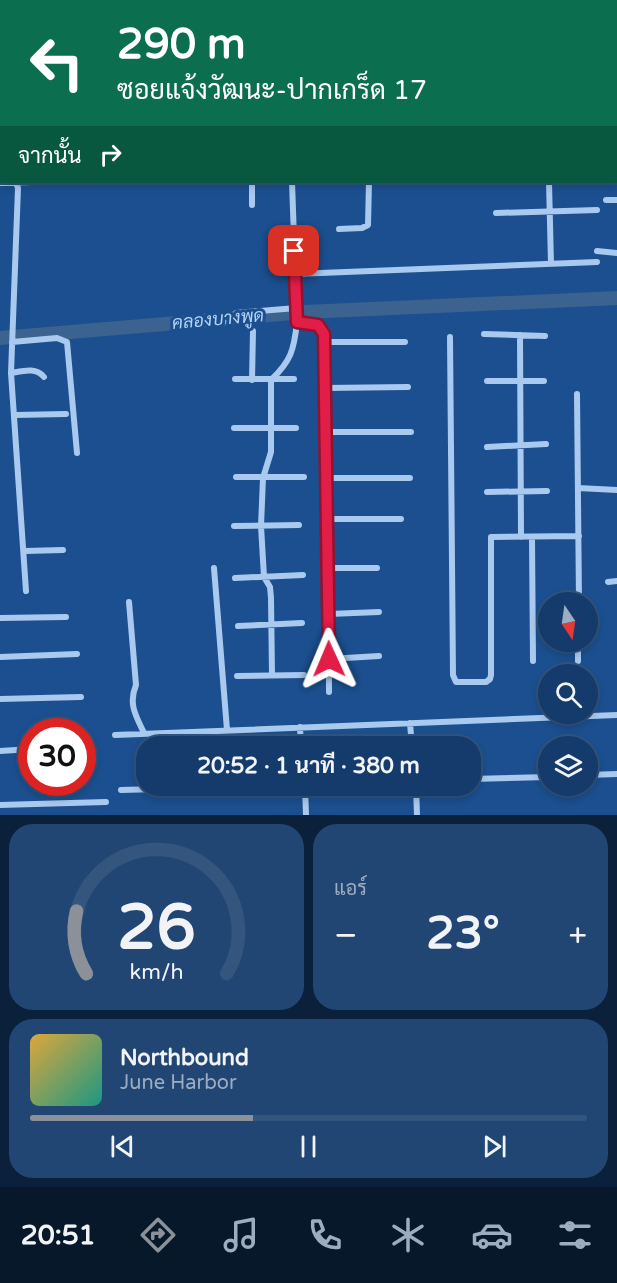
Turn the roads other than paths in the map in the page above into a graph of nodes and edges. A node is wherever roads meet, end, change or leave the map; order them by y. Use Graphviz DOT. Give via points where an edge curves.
graph roads {
  1 [pos="0,183"];
  2 [pos="16,183"];
  3 [pos="252,183"];
  4 [pos="292,183"];
  5 [pos="369,183"];
  6 [pos="549,183"];
  7 [pos="606,200"];
  8 [pos="617,200"];
  9 [pos="252,205"];
  10 [pos="597,210"];
  11 [pos="550,212"];
  12 [pos="496,213"];
  13 [pos="339,229"];
  14 [pos="597,251"];
  15 [pos="617,253"];
  16 [pos="597,262"];
  17 [pos="551,264"];
  18 [pos="295,274"];
  19 [pos="296,311"];
  20 [pos="227,321"];
  21 [pos="297,322"];
  22 [pos="253,331"];
  23 [pos="484,334"];
  24 [pos="520,335"];
  25 [pos="545,336"];
  26 [pos="12,337"];
  27 [pos="450,337"];
  28 [pos="324,342"];
  29 [pos="405,342"];
  30 [pos="11,373"];
  31 [pos="44,377"];
  32 [pos="235,379"];
  33 [pos="294,379"];
  34 [pos="252,380"];
  35 [pos="271,380"];
  36 [pos="487,381"];
  37 [pos="520,381"];
  38 [pos="544,381"];
  39 [pos="408,387"];
  40 [pos="325,388"];
  41 [pos="577,394"];
  42 [pos="66,414"];
  43 [pos="15,415"];
  44 [pos="271,427"];
  45 [pos="234,428"];
  46 [pos="296,428"];
  47 [pos="327,432"];
  48 [pos="411,432"];
  49 [pos="546,444"];
  50 [pos="520,445"];
  51 [pos="487,447"];
  52 [pos="77,453"];
  53 [pos="236,477"];
  54 [pos="304,477"];
  55 [pos="263,478"];
  56 [pos="328,478"];
  57 [pos="410,478"];
  58 [pos="578,488"];
  59 [pos="617,490"];
  60 [pos="520,491"];
  61 [pos="547,491"];
  62 [pos="487,492"];
  63 [pos="328,519"];
  64 [pos="401,519"];
  65 [pos="299,525"];
  66 [pos="234,526"];
  67 [pos="261,526"];
  68 [pos="579,536"];
  69 [pos="520,537"];
  70 [pos="532,538"];
  71 [pos="63,550"];
  72 [pos="25,551"];
  73 [pos="214,568"];
  74 [pos="328,568"];
  75 [pos="377,568"];
  76 [pos="303,575"];
  77 [pos="264,577"];
  78 [pos="235,578"];
  79 [pos="617,581"];
  80 [pos="608,582"];
  81 [pos="26,591"];
  82 [pos="579,592"];
  83 [pos="129,602"];
  84 [pos="379,612"];
  85 [pos="329,614"];
  86 [pos="66,617"];
  87 [pos="0,618"];
  88 [pos="302,623"];
  89 [pos="273,624"];
  90 [pos="238,626"];
  91 [pos="578,652"];
  92 [pos="76,654"];
  93 [pos="379,656"];
  94 [pos="0,657"];
  95 [pos="329,659"];
  96 [pos="533,661"];
  97 [pos="578,661"];
  98 [pos="272,675"];
  99 [pos="304,675"];
  100 [pos="237,676"];
  101 [pos="329,692"];
  102 [pos="81,697"];
  103 [pos="0,699"];
  104 [pos="617,715"];
  105 [pos="410,723"];
  106 [pos="300,727"];
  107 [pos="226,730"];
  108 [pos="144,733"];
  109 [pos="115,735"];
  110 [pos="300,736"];
  111 [pos="411,736"];
  112 [pos="18,750"];
  113 [pos="0,751"];
  114 [pos="617,774"];
  115 [pos="598,775"];
  116 [pos="538,777"];
  117 [pos="481,779"];
  118 [pos="121,789"];
  119 [pos="136,789"];
  120 [pos="305,796"];
  121 [pos="416,796"];
  122 [pos="106,802"];
  123 [pos="0,805"];
  124 [pos="306,815"];
  125 [pos="417,815"];
  1 -- 2 [label="street"];
  2 -- 26 [label="street"];
  3 -- 9 [label="street"];
  4 -- 18 [label="street"];
  5 -- 13 [label="street" via="368,225"];
  6 -- 11 [label="street"];
  7 -- 8 [label="street"];
  10 -- 11 [label="street"];
  11 -- 12 [label="street"];
  11 -- 17 [label="street"];
  14 -- 15 [label="street"];
  16 -- 17 [label="street"];
  17 -- 18 [label="street"];
  18 -- 19 [label="street"];
  19 -- 20 [label="street" via="236,314"];
  19 -- 21 [label="street"];
  21 -- 28 [label="street" via="321,327"];
  21 -- 35 [label="street" via="291,354"];
  22 -- 34 [label="street"];
  23 -- 24 [label="street"];
  24 -- 25 [label="street"];
  24 -- 37 [label="street"];
  26 -- 30 [label="street"];
  26 -- 52 [label="street" via="57,338 67,342"];
  27 -- 69 [label="street" via="456,682 490,679 489,543 491,537"];
  28 -- 29 [label="street"];
  28 -- 40 [label="street"];
  30 -- 31 [label="street" via="32,370"];
  30 -- 43 [label="street"];
  32 -- 34 [label="street"];
  33 -- 35 [label="street"];
  34 -- 35 [label="street"];
  35 -- 44 [label="street"];
  36 -- 37 [label="street"];
  37 -- 38 [label="street"];
  37 -- 50 [label="street"];
  39 -- 40 [label="street"];
  40 -- 47 [label="street"];
  41 -- 58 [label="street"];
  42 -- 43 [label="street"];
  43 -- 72 [label="street"];
  44 -- 45 [label="street"];
  44 -- 46 [label="street"];
  44 -- 55 [label="street" via="271,452"];
  47 -- 48 [label="street"];
  47 -- 56 [label="street"];
  49 -- 50 [label="street"];
  50 -- 51 [label="street"];
  50 -- 60 [label="street"];
  53 -- 55 [label="street"];
  54 -- 55 [label="street"];
  55 -- 67 [label="street"];
  56 -- 57 [label="street"];
  56 -- 63 [label="street"];
  58 -- 59 [label="street"];
  58 -- 68 [label="street"];
  60 -- 61 [label="street"];
  60 -- 62 [label="street"];
  60 -- 69 [label="street"];
  63 -- 64 [label="street"];
  63 -- 74 [label="street"];
  65 -- 67 [label="street"];
  66 -- 67 [label="street"];
  67 -- 77 [label="street"];
  68 -- 70 [label="street"];
  68 -- 82 [label="street"];
  69 -- 70 [label="street"];
  70 -- 96 [label="street"];
  71 -- 72 [label="street"];
  72 -- 81 [label="street"];
  73 -- 107 [label="street"];
  74 -- 75 [label="street"];
  74 -- 85 [label="street"];
  76 -- 77 [label="street"];
  77 -- 78 [label="street"];
  77 -- 89 [label="street" via="270,587"];
  79 -- 80 [label="street"];
  83 -- 108 [label="street" via="136,685 132,708"];
  84 -- 85 [label="street"];
  85 -- 95 [label="street"];
  86 -- 87 [label="street"];
  88 -- 89 [label="street"];
  89 -- 90 [label="street"];
  89 -- 98 [label="street"];
  91 -- 97 [label="street"];
  92 -- 94 [label="street"];
  93 -- 95 [label="street"];
  95 -- 101 [label="street"];
  98 -- 99 [label="street"];
  98 -- 100 [label="street"];
  102 -- 103 [label="street"];
  104 -- 105 [label="street"];
  105 -- 106 [label="street"];
  105 -- 111 [label="street"];
  106 -- 107 [label="street"];
  106 -- 110 [label="street"];
  107 -- 108 [label="street"];
  108 -- 109 [label="street"];
  112 -- 113 [label="street"];
  114 -- 115 [label="street"];
  116 -- 117 [label="street"];
  118 -- 119 [label="street"];
  120 -- 124 [label="street"];
  121 -- 125 [label="street"];
  122 -- 123 [label="street"];
}
